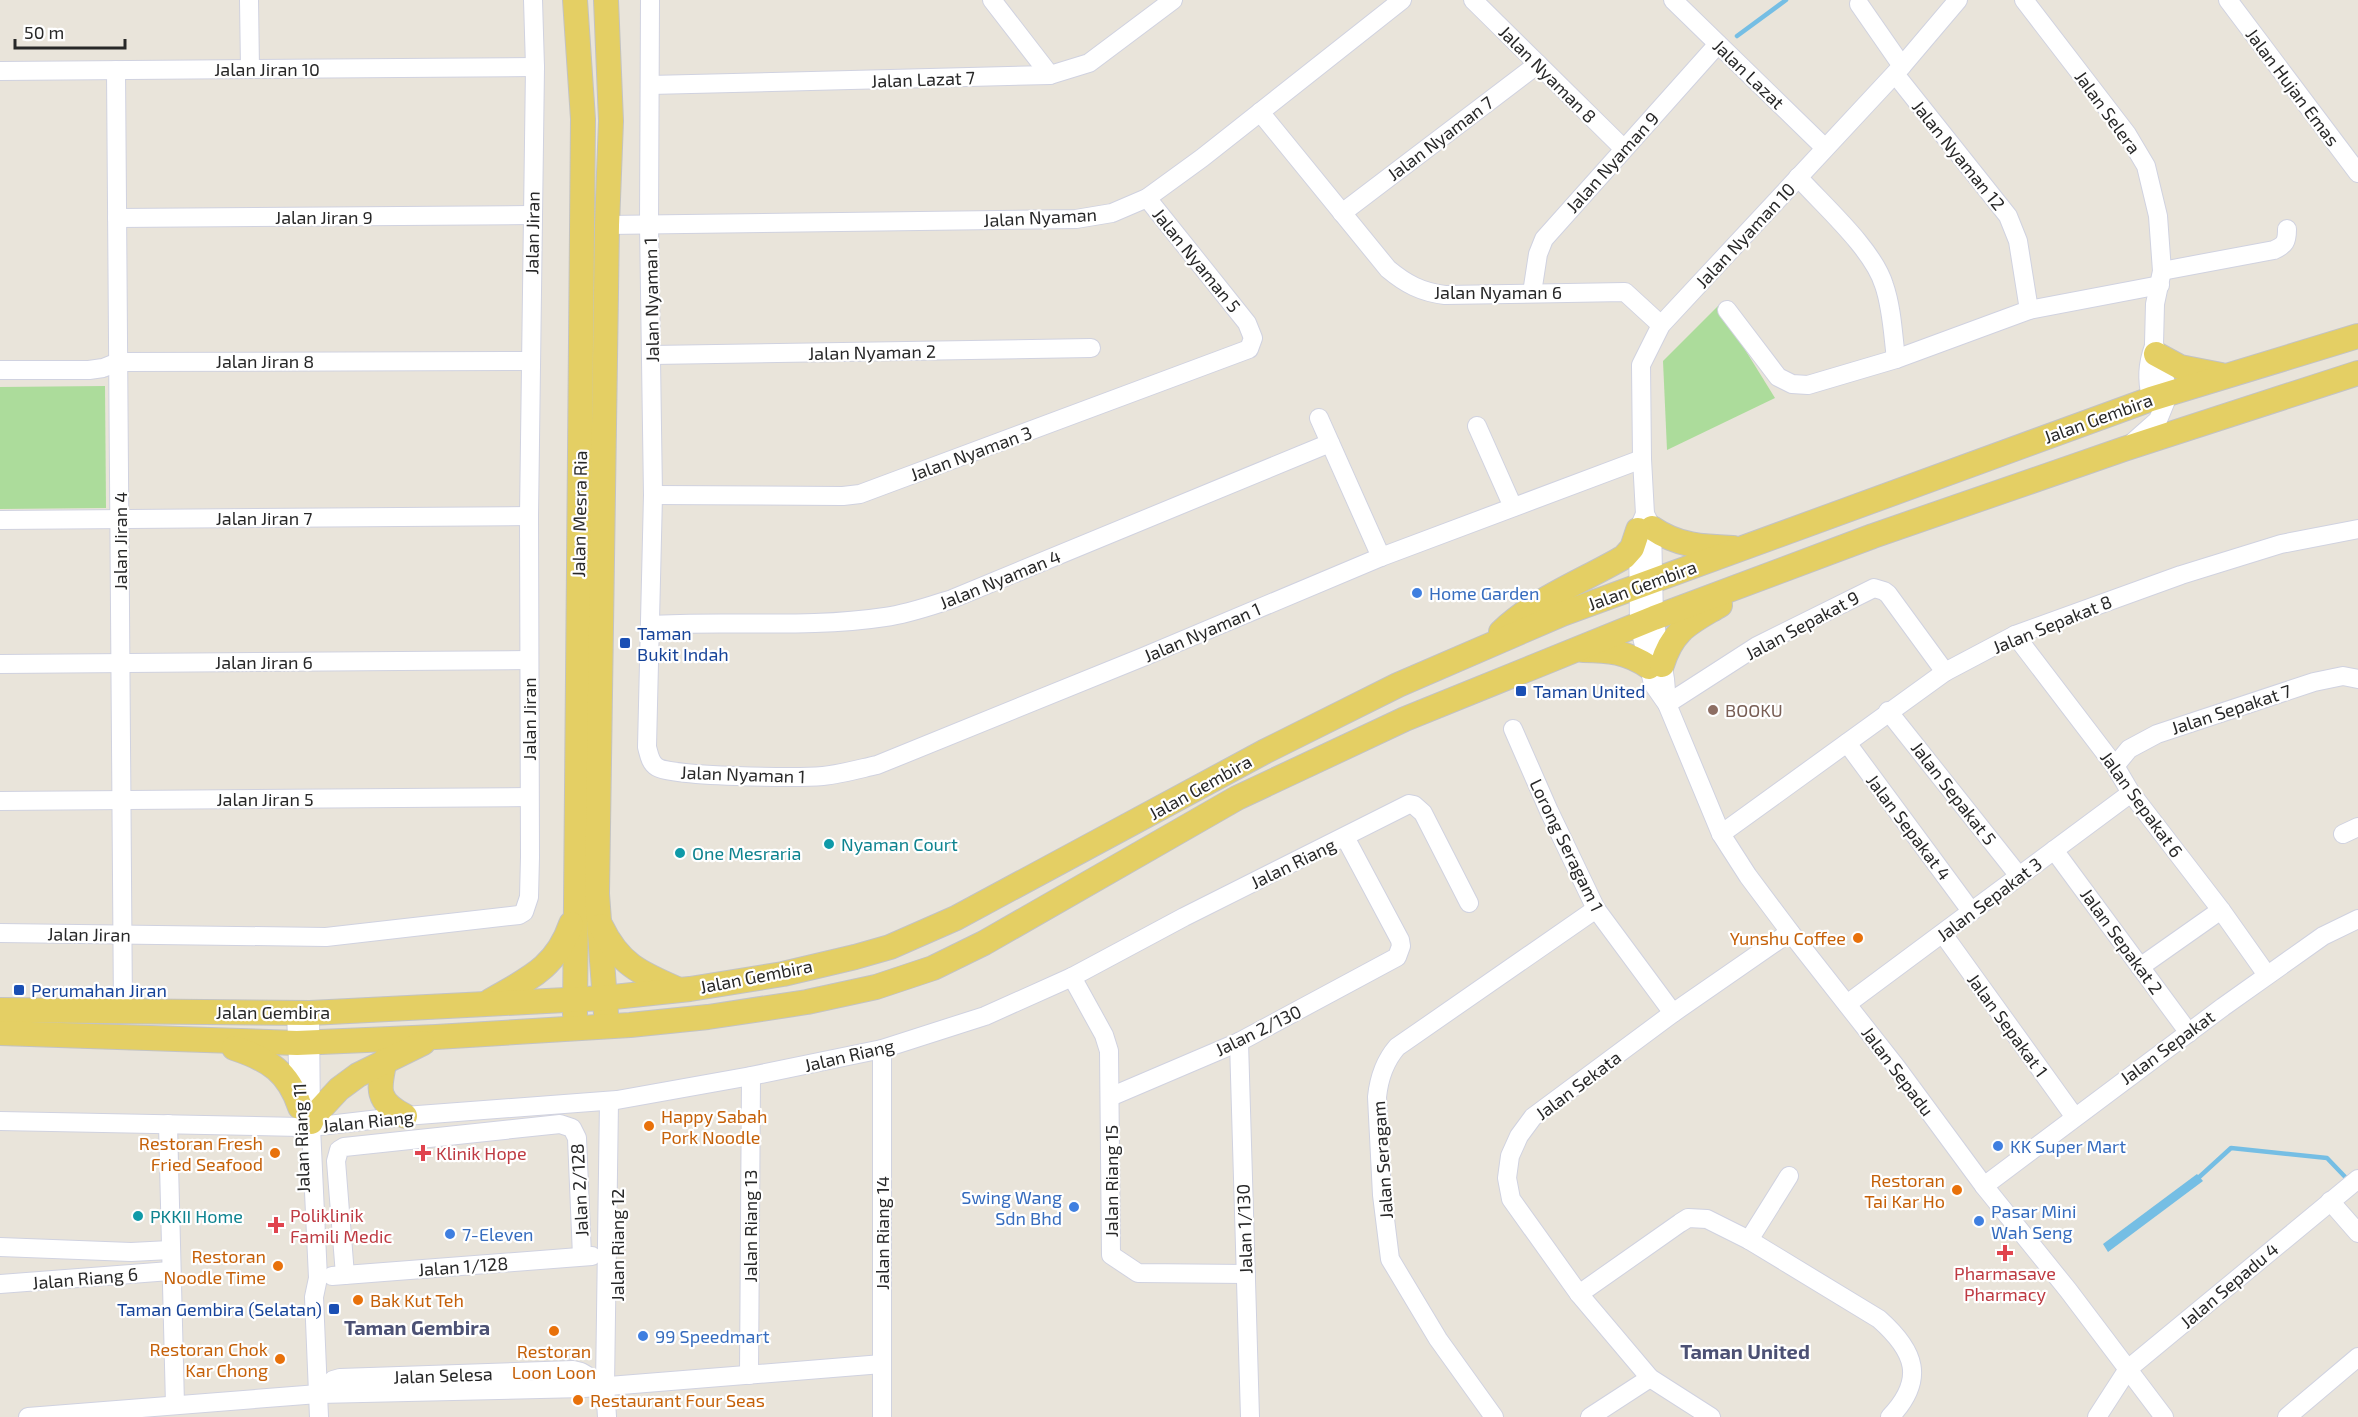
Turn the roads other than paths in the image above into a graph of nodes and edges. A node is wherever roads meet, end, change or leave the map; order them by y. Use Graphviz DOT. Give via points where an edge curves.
graph roads {
  1 [pos="249,0"];
  2 [pos="533,0"];
  3 [pos="575,0"];
  4 [pos="606,0"];
  5 [pos="650,0"];
  6 [pos="992,0"];
  7 [pos="1173,0"];
  8 [pos="1402,0"];
  9 [pos="1473,0"];
  10 [pos="1673,0"];
  11 [pos="1958,0"];
  12 [pos="2024,0"];
  13 [pos="2228,0"];
  14 [pos="1859,4"];
  15 [pos="1718,44"];
  16 [pos="1538,64"];
  17 [pos="535,67"];
  18 [pos="250,69"];
  19 [pos="116,70"];
  20 [pos="1898,70"];
  21 [pos="0,71"];
  22 [pos="1050,75"];
  23 [pos="650,85"];
  24 [pos="1260,112"];
  25 [pos="1623,148"];
  26 [pos="1825,148"];
  27 [pos="2358,173"];
  28 [pos="1798,177"];
  29 [pos="1147,198"];
  30 [pos="1342,213"];
  31 [pos="531,215"];
  32 [pos="117,218"];
  33 [pos="649,224"];
  34 [pos="607,225"];
  35 [pos="2287,229"];
  36 [pos="2161,278"];
  37 [pos="1532,293"];
  38 [pos="1727,310"];
  39 [pos="2029,310"];
  40 [pos="1247,323"];
  41 [pos="1661,325"];
  42 [pos="2358,336"];
  43 [pos="1091,348"];
  44 [pos="2155,349"];
  45 [pos="652,355"];
  46 [pos="1896,359"];
  47 [pos="531,361"];
  48 [pos="118,362"];
  49 [pos="0,370"];
  50 [pos="2358,373"];
  51 [pos="2227,376"];
  52 [pos="2160,396"];
  53 [pos="1319,418"];
  54 [pos="1477,426"];
  55 [pos="1330,443"];
  56 [pos="2124,449"];
  57 [pos="1642,459"];
  58 [pos="653,495"];
  59 [pos="1513,507"];
  60 [pos="529,516"];
  61 [pos="119,519"];
  62 [pos="0,520"];
  63 [pos="1645,524"];
  64 [pos="2358,529"];
  65 [pos="1740,549"];
  66 [pos="1381,557"];
  67 [pos="1645,585"];
  68 [pos="1745,585"];
  69 [pos="1646,621"];
  70 [pos="650,626"];
  71 [pos="2015,635"];
  72 [pos="1490,645"];
  73 [pos="1576,650"];
  74 [pos="528,660"];
  75 [pos="120,663"];
  76 [pos="0,664"];
  77 [pos="1655,666"];
  78 [pos="1945,672"];
  79 [pos="2358,679"];
  80 [pos="1667,704"];
  81 [pos="1888,711"];
  82 [pos="1514,729"];
  83 [pos="1847,743"];
  84 [pos="2115,766"];
  85 [pos="2131,793"];
  86 [pos="529,797"];
  87 [pos="122,800"];
  88 [pos="0,801"];
  89 [pos="1721,834"];
  90 [pos="1345,837"];
  91 [pos="2054,850"];
  92 [pos="2019,876"];
  93 [pos="1469,903"];
  94 [pos="1596,909"];
  95 [pos="575,910"];
  96 [pos="2222,910"];
  97 [pos="1971,911"];
  98 [pos="2358,919"];
  99 [pos="599,921"];
  100 [pos="1790,932"];
  101 [pos="0,933"];
  102 [pos="1942,934"];
  103 [pos="122,935"];
  104 [pos="2140,967"];
  105 [pos="2267,975"];
  106 [pos="1072,977"];
  107 [pos="680,990"];
  108 [pos="604,998"];
  109 [pos="574,999"];
  110 [pos="486,1004"];
  111 [pos="1847,1004"];
  112 [pos="0,1010"];
  113 [pos="123,1012"];
  114 [pos="303,1013"];
  115 [pos="1673,1014"];
  116 [pos="608,1026"];
  117 [pos="576,1028"];
  118 [pos="0,1033"];
  119 [pos="2189,1033"];
  120 [pos="436,1038"];
  121 [pos="214,1042"];
  122 [pos="1239,1042"];
  123 [pos="304,1043"];
  124 [pos="882,1049"];
  125 [pos="385,1060"];
  126 [pos="751,1076"];
  127 [pos="1110,1097"];
  128 [pos="613,1101"];
  129 [pos="405,1116"];
  130 [pos="2074,1116"];
  131 [pos="0,1120"];
  132 [pos="306,1121"];
  133 [pos="168,1124"];
  134 [pos="1789,1176"];
  135 [pos="2358,1179"];
  136 [pos="1984,1186"];
  137 [pos="2332,1199"];
  138 [pos="2358,1233"];
  139 [pos="1749,1240"];
  140 [pos="0,1247"];
  141 [pos="170,1250"];
  142 [pos="607,1254"];
  143 [pos="582,1256"];
  144 [pos="170,1271"];
  145 [pos="1246,1274"];
  146 [pos="345,1275"];
  147 [pos="318,1278"];
  148 [pos="0,1284"];
  149 [pos="1579,1294"];
  150 [pos="314,1297"];
  151 [pos="2358,1357"];
  152 [pos="882,1364"];
  153 [pos="2128,1369"];
  154 [pos="749,1375"];
  155 [pos="1650,1378"];
  156 [pos="605,1386"];
  157 [pos="318,1394"];
  158 [pos="174,1406"];
  159 [pos="28,1417"];
  160 [pos="319,1417"];
  161 [pos="607,1417"];
  162 [pos="882,1417"];
  163 [pos="1250,1417"];
  164 [pos="1494,1417"];
  165 [pos="1590,1417"];
  166 [pos="1711,1417"];
  167 [pos="1890,1417"];
  168 [pos="2097,1417"];
  169 [pos="2164,1417"];
  170 [pos="2287,1417"];
  1 -- 18 [label="street"];
  2 -- 17 [label="street, Jalan Jiran"];
  3 -- 95 [label="main road, Jalan Mesra Ria" via="583,119"];
  4 -- 34 [label="main road, Jalan Mesra Ria" via="611,121"];
  5 -- 23 [label="street, Jalan Nyaman 1"];
  6 -- 22 [label="street"];
  7 -- 22 [label="street, Jalan Lazat 7" via="1089,63"];
  8 -- 24 [label="street, Jalan Nyaman"];
  9 -- 16 [label="street, Jalan Nyaman 8"];
  10 -- 15 [label="street, Jalan Lazat"];
  11 -- 20 [label="street, Jalan Nyaman 10"];
  12 -- 36 [label="street, Jalan Selera" via="2127,134 2146,166 2158,216"];
  13 -- 27 [label="street, Jalan Hujan Emas"];
  14 -- 20 [label="street, Jalan Nyaman 12"];
  15 -- 25 [label="street, Jalan Nyaman 9"];
  15 -- 26 [label="street, Jalan Lazat"];
  16 -- 25 [label="street, Jalan Nyaman 8"];
  16 -- 30 [label="street, Jalan Nyaman 7"];
  17 -- 18 [label="street, Jalan Jiran 10"];
  17 -- 31 [label="street, Jalan Jiran"];
  18 -- 19 [label="street, Jalan Jiran 10"];
  19 -- 21 [label="street, Jalan Jiran 10"];
  19 -- 32 [label="street, Jalan Jiran 4"];
  20 -- 26 [label="street, Jalan Nyaman 10"];
  20 -- 39 [label="street, Jalan Nyaman 12" via="2008,216 2018,241"];
  22 -- 23 [label="street, Jalan Lazat 7"];
  23 -- 33 [label="street, Jalan Nyaman 1"];
  24 -- 29 [label="street, Jalan Nyaman"];
  24 -- 30 [label="street, Jalan Nyaman 6"];
  25 -- 37 [label="street, Jalan Nyaman 9" via="1544,239"];
  26 -- 28 [label="street, Jalan Nyaman 10"];
  28 -- 41 [label="street, Jalan Nyaman 10"];
  28 -- 46 [label="street" via="1877,268 1885,286"];
  29 -- 33 [label="street, Jalan Nyaman" via="1112,213 1076,219"];
  29 -- 40 [label="street, Jalan Nyaman 5"];
  30 -- 37 [label="street, Jalan Nyaman 6" via="1388,269 1405,283 1426,292"];
  31 -- 32 [label="street, Jalan Jiran 9"];
  31 -- 47 [label="street, Jalan Jiran"];
  32 -- 48 [label="street, Jalan Jiran 4"];
  33 -- 34 [label="street, Jalan Nyaman"];
  33 -- 45 [label="street, Jalan Nyaman 1"];
  34 -- 99 [label="main road, Jalan Mesra Ria"];
  35 -- 36 [label="street" via="2287,240 2274,250"];
  36 -- 39 [label="street"];
  36 -- 44 [label="street, Jalan Selera" via="2155,304"];
  37 -- 41 [label="street, Jalan Nyaman 6" via="1625,292"];
  38 -- 46 [label="street" via="1778,377 1792,384 1808,385"];
  39 -- 46 [label="street"];
  40 -- 58 [label="street, Jalan Nyaman 3" via="1253,338 1249,349 873,490 843,496"];
  41 -- 57 [label="street, Jalan Nyaman 10" via="1641,365"];
  42 -- 51 [label="main road, Jalan Gembira"];
  43 -- 45 [label="street, Jalan Nyaman 2"];
  44 -- 51 [label="main road" via="2180,367"];
  44 -- 52 [label="street, Jalan Selera"];
  45 -- 58 [label="street, Jalan Nyaman 1"];
  47 -- 48 [label="street, Jalan Jiran 8"];
  47 -- 60 [label="street, Jalan Jiran"];
  48 -- 49 [label="street, Jalan Jiran 8" via="89,370"];
  48 -- 61 [label="street, Jalan Jiran 4"];
  50 -- 56 [label="main road, Jalan Gembira"];
  51 -- 52 [label="main road, Jalan Gembira"];
  52 -- 56 [label="street" via="2158,420"];
  52 -- 65 [label="main road, Jalan Gembira"];
  53 -- 55 [label="street"];
  54 -- 59 [label="street"];
  55 -- 66 [label="street"];
  55 -- 70 [label="street, Jalan Nyaman 4" via="920,610 832,623"];
  56 -- 68 [label="main road, Jalan Gembira"];
  57 -- 59 [label="street, Jalan Nyaman 1"];
  57 -- 63 [label="street, Jalan Nyaman 10"];
  58 -- 70 [label="street, Jalan Nyaman 1"];
  59 -- 66 [label="street, Jalan Nyaman 1"];
  60 -- 61 [label="street, Jalan Jiran 7"];
  60 -- 74 [label="street, Jalan Jiran"];
  61 -- 62 [label="street, Jalan Jiran 7"];
  61 -- 75 [label="street, Jalan Jiran 4"];
  63 -- 65 [label="main road" via="1674,541"];
  63 -- 67 [label="street, Jalan Nyaman 10"];
  63 -- 72 [label="main road" via="1624,557 1515,619"];
  64 -- 71 [label="street, Jalan Sepakat 8" via="2281,544 2192,571"];
  65 -- 67 [label="main road, Jalan Gembira"];
  66 -- 70 [label="street, Jalan Nyaman 1" via="877,765 824,776 677,773 656,767 647,747"];
  67 -- 69 [label="street, Jalan Sepadu"];
  67 -- 72 [label="main road, Jalan Gembira"];
  68 -- 69 [label="main road, Jalan Gembira"];
  68 -- 77 [label="main road" via="1723,604 1686,626"];
  69 -- 73 [label="main road, Jalan Gembira"];
  69 -- 77 [label="street, Jalan Sepadu"];
  71 -- 78 [label="street, Jalan Sepakat 8"];
  71 -- 84 [label="street, Jalan Sepakat 6"];
  72 -- 107 [label="main road, Jalan Gembira" via="1398,685 1264,752 1012,889 890,947 783,974"];
  73 -- 77 [label="main road" via="1612,650"];
  73 -- 116 [label="main road, Jalan Gembira" via="1405,718 1237,798 984,943 933,968 876,987 807,1002 708,1017"];
  74 -- 75 [label="street, Jalan Jiran 6"];
  74 -- 86 [label="street, Jalan Jiran"];
  75 -- 76 [label="street, Jalan Jiran 6"];
  75 -- 87 [label="street, Jalan Jiran 4"];
  77 -- 80 [label="street, Jalan Sepadu"];
  78 -- 80 [label="street, Jalan Sepakat 9" via="1888,594 1874,588 1757,646"];
  78 -- 81 [label="street, Jalan Sepakat 8"];
  79 -- 84 [label="street, Jalan Sepakat 7" via="2343,676 2314,682 2157,734 2129,749"];
  80 -- 89 [label="street, Jalan Sepadu"];
  81 -- 83 [label="street, Jalan Sepakat 8"];
  81 -- 92 [label="street, Jalan Sepakat 5"];
  82 -- 94 [label="street, Lorong Seragam 1"];
  83 -- 89 [label="street, Jalan Sepakat 8"];
  83 -- 97 [label="street, Jalan Sepakat 4"];
  84 -- 85 [label="street, Jalan Sepakat 6"];
  85 -- 91 [label="street, Jalan Sepakat 3"];
  85 -- 96 [label="street, Jalan Sepakat 6"];
  86 -- 87 [label="street, Jalan Jiran 5"];
  86 -- 103 [label="street, Jalan Jiran" via="529,897 519,915 326,937"];
  87 -- 88 [label="street, Jalan Jiran 5"];
  87 -- 103 [label="street, Jalan Jiran 4"];
  89 -- 100 [label="street, Jalan Sepadu"];
  90 -- 93 [label="street, Jalan Riang" via="1403,806 1414,805 1423,813"];
  90 -- 106 [label="street, Jalan Riang"];
  90 -- 122 [label="street, Jalan 2/130" via="1400,940 1400,952 1392,961"];
  91 -- 92 [label="street, Jalan Sepakat 3"];
  91 -- 104 [label="street, Jalan Sepakat 2"];
  92 -- 97 [label="street, Jalan Sepakat 3"];
  94 -- 115 [label="street, Lorong Seragam 1"];
  94 -- 164 [label="street, Jalan Seragam" via="1397,1047 1379,1082 1382,1185 1390,1260 1438,1339"];
  95 -- 109 [label="main road, Jalan Mesra Ria"];
  95 -- 110 [label="main road" via="555,958"];
  96 -- 104 [label="street"];
  96 -- 105 [label="street, Jalan Sepakat 6"];
  97 -- 102 [label="street, Jalan Sepakat 3"];
  98 -- 105 [label="street, Jalan Sepakat" via="2323,936"];
  99 -- 107 [label="main road" via="624,961 640,973"];
  99 -- 108 [label="main road, Jalan Mesra Ria"];
  100 -- 111 [label="street, Jalan Sepadu"];
  100 -- 115 [label="street, Jalan Sekata"];
  101 -- 103 [label="street, Jalan Jiran"];
  102 -- 111 [label="street, Jalan Sepakat 3"];
  102 -- 130 [label="street, Jalan Sepakat 1"];
  103 -- 113 [label="street, Jalan Jiran 4"];
  104 -- 119 [label="street, Jalan Sepakat 2"];
  105 -- 119 [label="street, Jalan Sepakat"];
  106 -- 124 [label="street, Jalan Riang" via="985,1016"];
  106 -- 127 [label="street, Jalan Riang 15" via="1107,1042"];
  107 -- 108 [label="main road, Jalan Gembira"];
  108 -- 109 [label="main road, Jalan Gembira"];
  108 -- 116 [label="main road, Jalan Mesra Ria"];
  109 -- 110 [label="main road, Jalan Gembira"];
  109 -- 117 [label="main road, Jalan Mesra Ria"];
  110 -- 114 [label="main road, Jalan Gembira"];
  111 -- 136 [label="street, Jalan Sepadu"];
  112 -- 113 [label="main road, Jalan Gembira"];
  113 -- 114 [label="main road, Jalan Gembira"];
  114 -- 123 [label="street, Jalan Riang 11"];
  115 -- 149 [label="street, Jalan Sekata" via="1533,1117 1510,1156 1511,1199"];
  116 -- 117 [label="main road, Jalan Gembira"];
  117 -- 120 [label="main road, Jalan Gembira"];
  118 -- 121 [label="main road, Jalan Gembira"];
  119 -- 130 [label="street, Jalan Sepakat"];
  120 -- 123 [label="main road, Jalan Gembira"];
  120 -- 125 [label="main road"];
  121 -- 123 [label="main road, Jalan Gembira"];
  121 -- 132 [label="main road" via="255,1055 278,1069 296,1094"];
  122 -- 127 [label="street, Jalan 2/130"];
  122 -- 145 [label="street, Jalan 1/130"];
  123 -- 132 [label="street, Jalan Riang 11"];
  124 -- 126 [label="street, Jalan Riang"];
  124 -- 152 [label="street, Jalan Riang 14"];
  125 -- 129 [label="main road" via="380,1080 383,1101"];
  125 -- 132 [label="main road" via="339,1089"];
  126 -- 128 [label="street, Jalan Riang"];
  126 -- 154 [label="street, Jalan Riang 13"];
  127 -- 145 [label="street, Jalan Riang 15" via="1111,1255 1138,1273"];
  128 -- 129 [label="street, Jalan Riang"];
  128 -- 142 [label="street, Jalan Riang 12"];
  128 -- 156 [label="street, Jalan Riang 12" via="617,1362 612,1379"];
  129 -- 132 [label="street, Jalan Riang"];
  130 -- 136 [label="street, Jalan Sepakat"];
  131 -- 133 [label="street, Jalan Riang"];
  132 -- 133 [label="street, Jalan Riang"];
  132 -- 147 [label="street, Jalan Riang 11"];
  132 -- 150 [label="street, Jalan Riang 11" via="308,1280"];
  133 -- 141 [label="street"];
  134 -- 139 [label="street"];
  135 -- 137 [label="street, Jalan Sepadu 4"];
  136 -- 153 [label="street, Jalan Sepadu"];
  137 -- 138 [label="street"];
  137 -- 153 [label="street, Jalan Sepadu 4"];
  139 -- 149 [label="street" via="1707,1219 1688,1218"];
  139 -- 167 [label="street" via="1879,1319 1894,1333 1910,1356 1913,1368 1912,1384"];
  140 -- 141 [label="street, Jalan Riang 6"];
  141 -- 144 [label="street"];
  142 -- 143 [label="street, Jalan 1/128"];
  142 -- 156 [label="street, Jalan Riang 12"];
  143 -- 146 [label="street, Jalan 1/128"];
  143 -- 146 [label="street, Jalan 2/128" via="577,1138 572,1128 560,1124 339,1150 336,1161"];
  144 -- 148 [label="street, Jalan Riang 6"];
  144 -- 158 [label="street"];
  145 -- 163 [label="street, Jalan 1/130"];
  146 -- 147 [label="street, Jalan 1/128"];
  147 -- 150 [label="street, Jalan Riang 11"];
  149 -- 155 [label="street, Jalan Sekata"];
  150 -- 157 [label="street, Jalan Riang 11"];
  151 -- 170 [label="street"];
  152 -- 154 [label="street, Jalan Selesa"];
  152 -- 162 [label="street, Jalan Riang 14"];
  153 -- 168 [label="street, Jalan Sepadu 4"];
  153 -- 169 [label="street, Jalan Sepadu"];
  154 -- 156 [label="street, Jalan Selesa"];
  155 -- 165 [label="street"];
  155 -- 166 [label="street, Jalan Sekata"];
  156 -- 157 [label="street, Jalan Selesa"];
  156 -- 161 [label="street, Jalan Riang 12"];
  157 -- 158 [label="street, Jalan Selesa"];
  157 -- 160 [label="street, Jalan Riang 11"];
  158 -- 159 [label="street, Jalan Selesa"];
}
